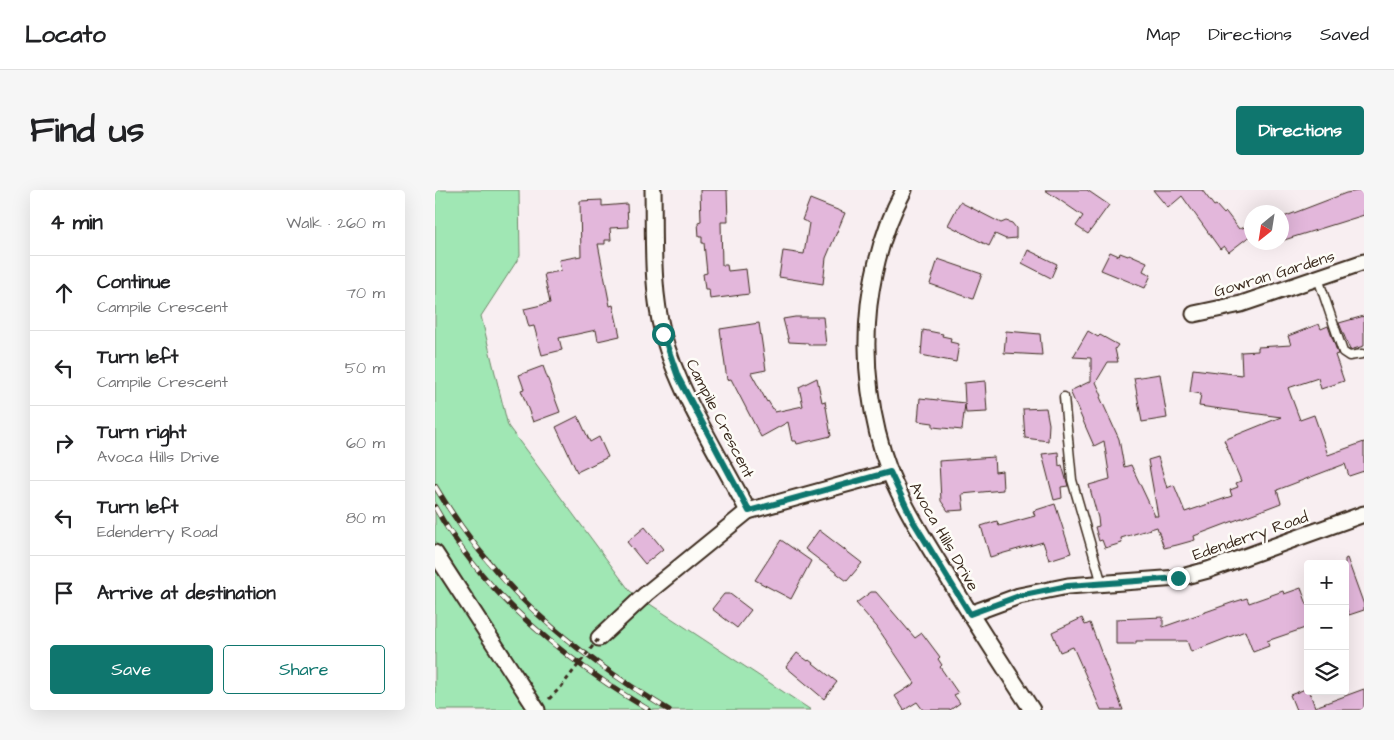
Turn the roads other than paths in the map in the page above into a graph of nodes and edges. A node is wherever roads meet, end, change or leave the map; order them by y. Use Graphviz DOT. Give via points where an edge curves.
graph roads {
  1 [pos="653,190"];
  2 [pos="904,190"];
  3 [pos="1364,262"];
  4 [pos="1318,278"];
  5 [pos="1194,314"];
  6 [pos="1362,354"];
  7 [pos="1064,397"];
  8 [pos="890,472"];
  9 [pos="749,511"];
  10 [pos="1364,514"];
  11 [pos="435,553"];
  12 [pos="1102,584"];
  13 [pos="970,614"];
  14 [pos="599,638"];
  15 [pos="537,710"];
  16 [pos="1032,710"];
  1 -- 9 [label="street, Campile Crescent" via="655,293 663,334 678,377"];
  2 -- 8 [label="street, Avoca Hills Drive" via="884,236 872,283 867,327 868,381 877,432"];
  3 -- 4 [label="street, Gowran Gardens"];
  4 -- 5 [label="street, Gowran Gardens" via="1241,304"];
  4 -- 6 [label="lane" via="1343,352 1349,356"];
  7 -- 12 [label="lane" via="1072,480"];
  8 -- 9 [label="street"];
  8 -- 13 [label="street, Avoca Hills Drive" via="913,521"];
  9 -- 14 [label="street" via="645,594"];
  10 -- 12 [label="street, Edenderry Road" via="1208,570 1178,578"];
  11 -- 15 [label="street"];
  12 -- 13 [label="street, Edenderry Road" via="1068,586 1019,596"];
  13 -- 16 [label="street, Avoca Hills Drive"];
}
